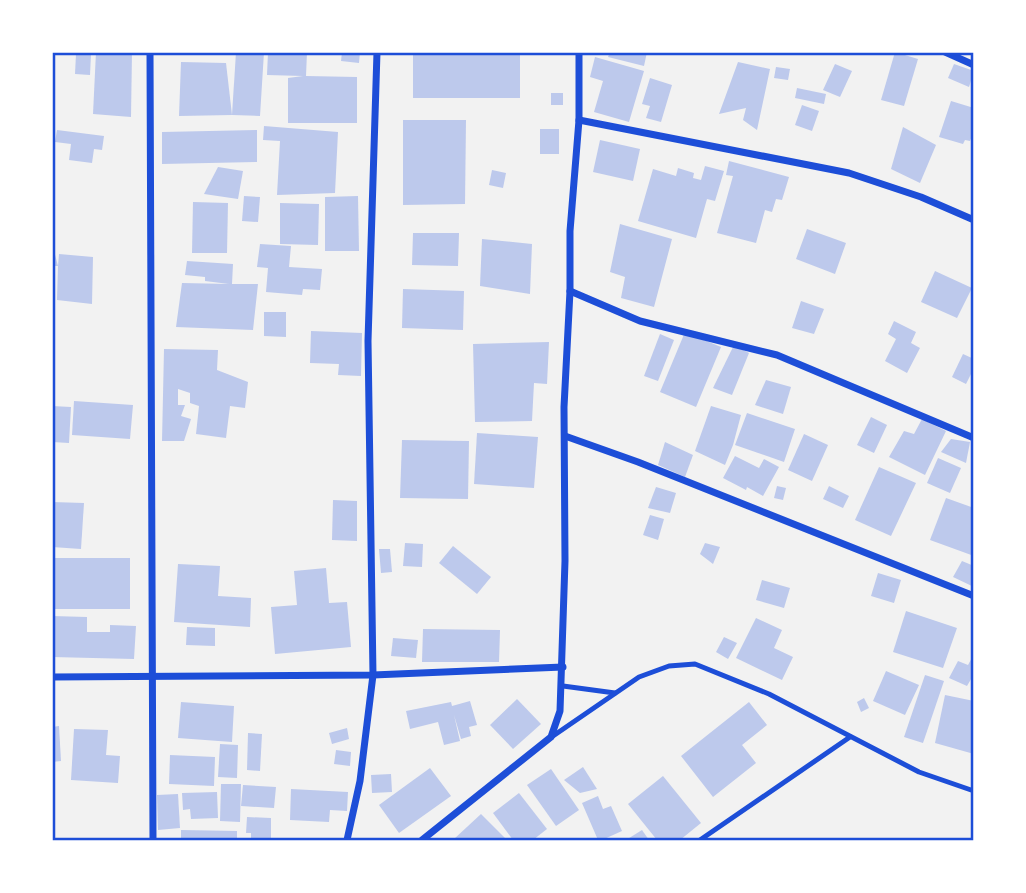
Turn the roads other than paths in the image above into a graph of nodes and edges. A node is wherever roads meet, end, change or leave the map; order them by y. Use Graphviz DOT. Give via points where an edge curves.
graph roads {
  1 [pos="150,52"];
  2 [pos="377,52"];
  3 [pos="579,52"];
  4 [pos="945,52"];
  5 [pos="974,65"];
  6 [pos="579,120"];
  7 [pos="974,220"];
  8 [pos="570,291"];
  9 [pos="565,436"];
  10 [pos="974,438"];
  11 [pos="974,596"];
  12 [pos="564,667"];
  13 [pos="373,675"];
  14 [pos="151,676"];
  15 [pos="52,677"];
  16 [pos="563,686"];
  17 [pos="615,693"];
  18 [pos="551,737"];
  19 [pos="850,737"];
  20 [pos="974,791"];
  21 [pos="153,841"];
  22 [pos="347,841"];
  23 [pos="422,841"];
  24 [pos="700,841"];
  1 -- 14 [label="street"];
  2 -- 13 [label="street" via="368,341"];
  3 -- 6 [label="street"];
  4 -- 5 [label="street"];
  6 -- 7 [label="street" via="849,173"];
  6 -- 8 [label="street"];
  8 -- 9 [label="street"];
  8 -- 10 [label="street" via="640,321 777,355"];
  9 -- 11 [label="street"];
  9 -- 12 [label="street"];
  12 -- 13 [label="street"];
  12 -- 16 [label="street"];
  13 -- 14 [label="street"];
  13 -- 22 [label="street" via="360,781"];
  14 -- 15 [label="street"];
  14 -- 21 [label="street"];
  16 -- 17 [label="lane"];
  16 -- 18 [label="street"];
  17 -- 18 [label="lane"];
  17 -- 19 [label="lane" via="639,677 670,666 695,664 769,694"];
  18 -- 23 [label="street"];
  19 -- 20 [label="lane" via="919,772"];
  19 -- 24 [label="lane"];
}
